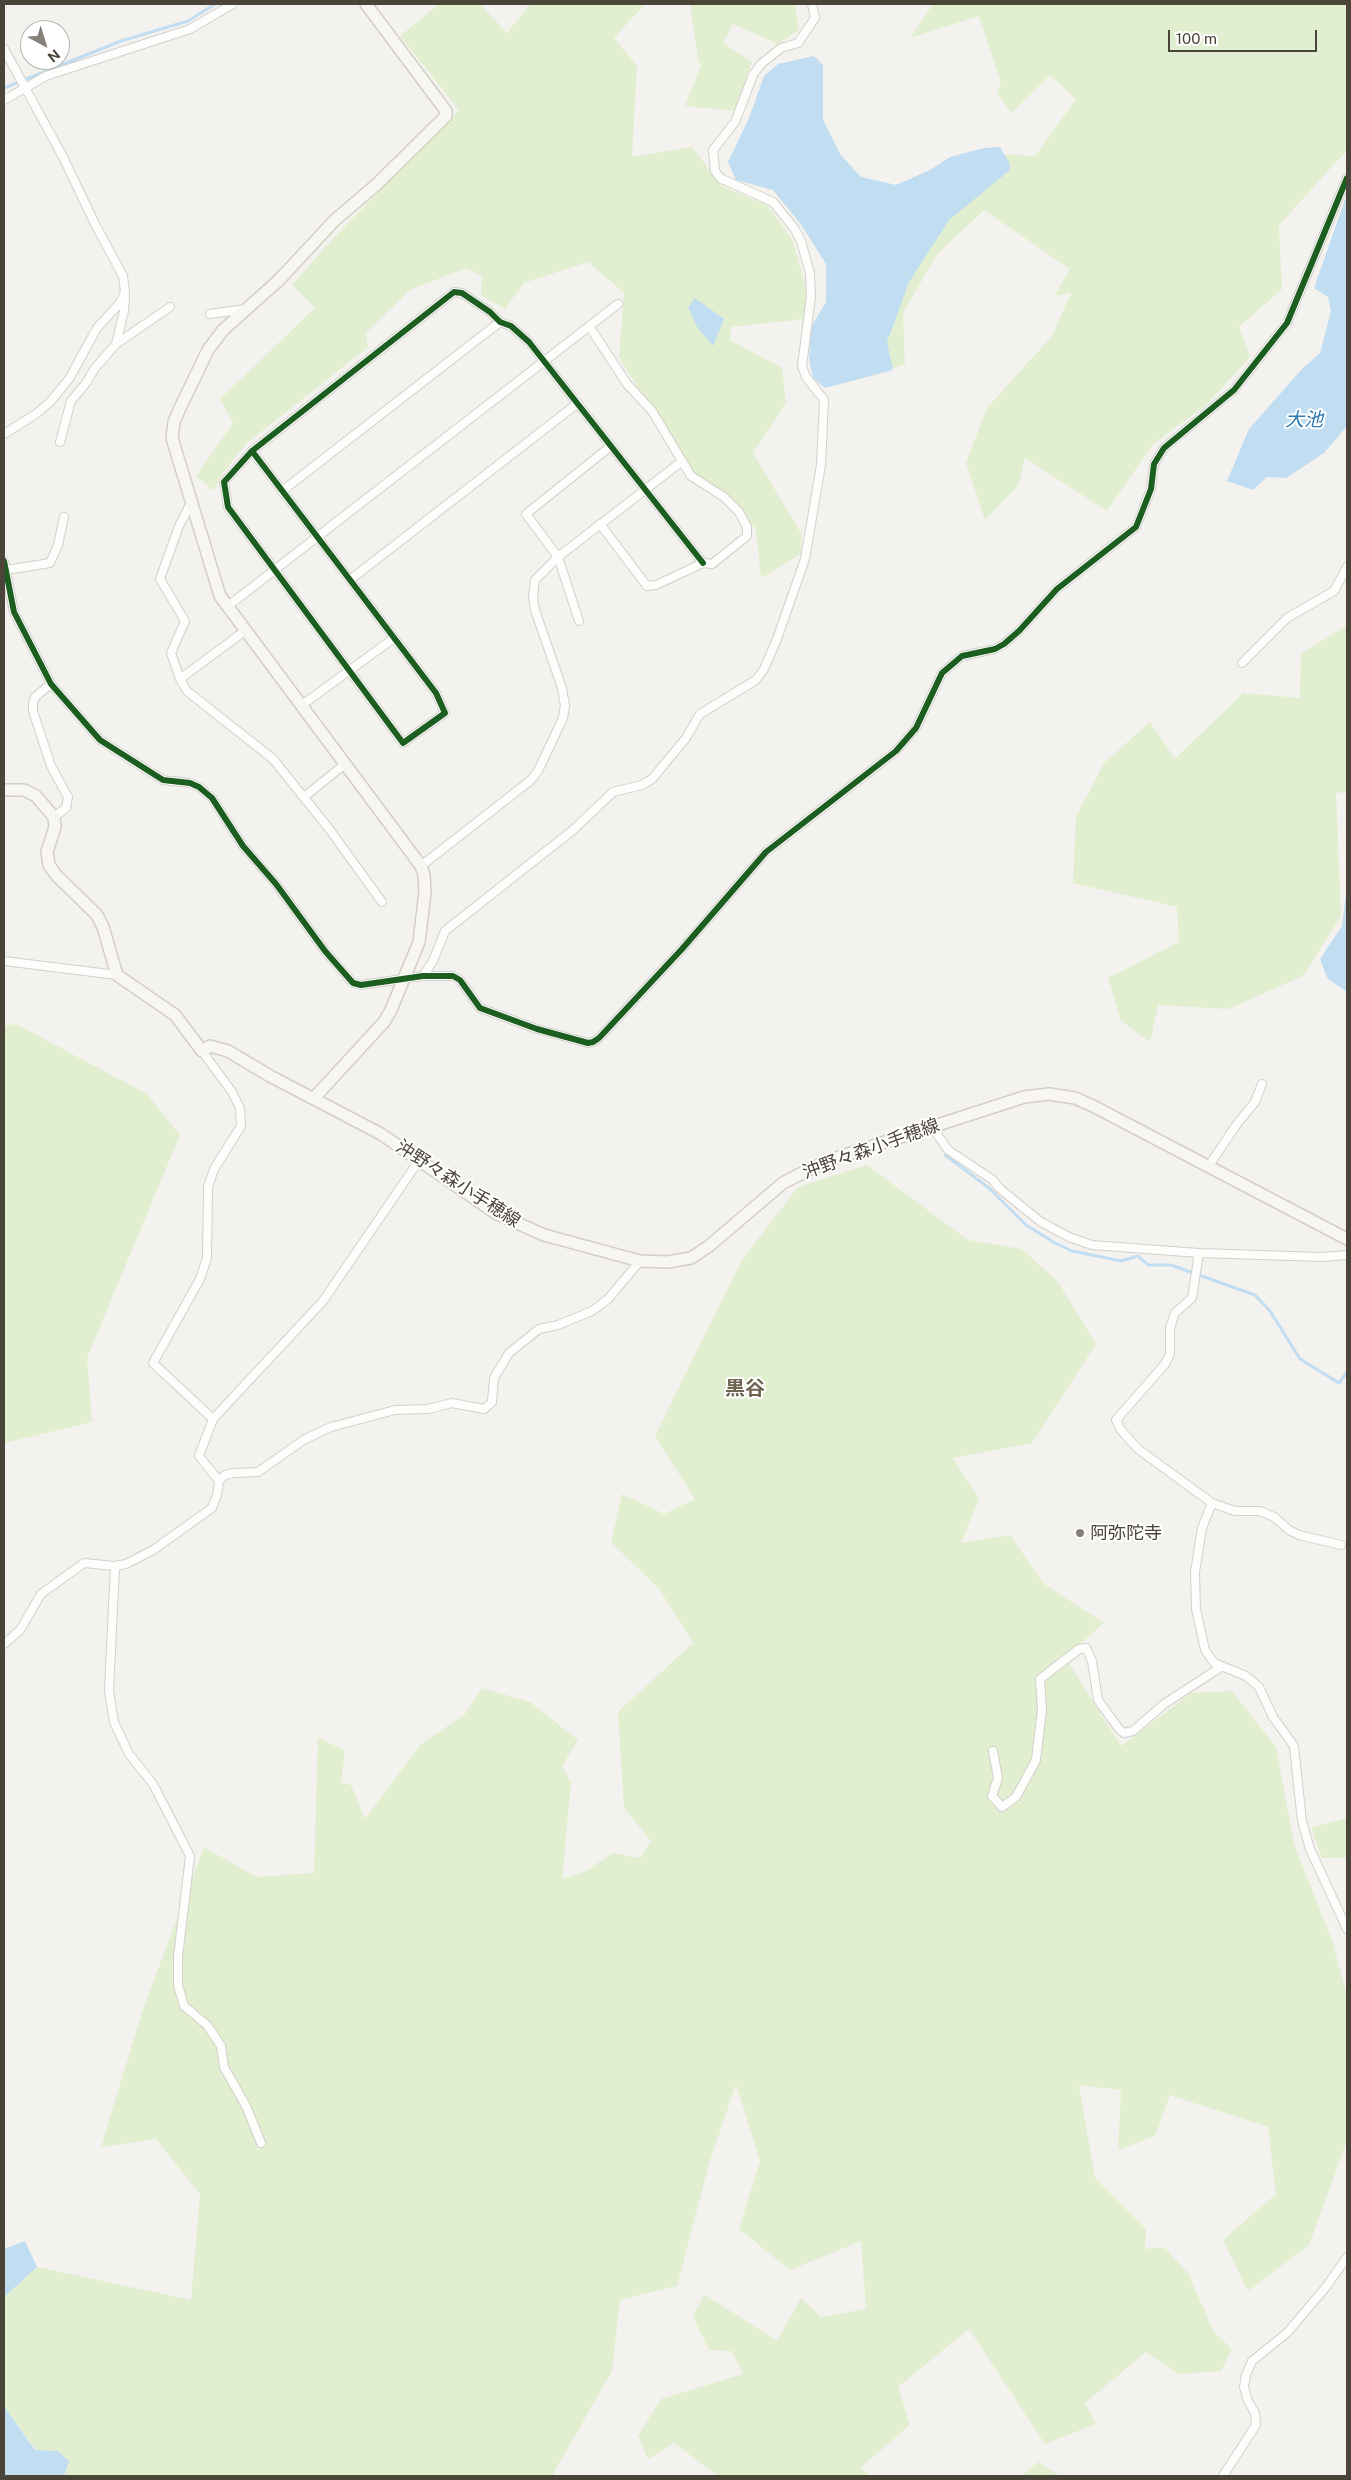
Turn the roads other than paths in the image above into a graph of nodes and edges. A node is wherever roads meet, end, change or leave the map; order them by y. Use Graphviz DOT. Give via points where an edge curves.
graph roads {
  1 [pos="233,4"];
  2 [pos="366,4"];
  3 [pos="812,4"];
  4 [pos="4,49"];
  5 [pos="24,88"];
  6 [pos="4,100"];
  7 [pos="1347,178"];
  8 [pos="125,292"];
  9 [pos="618,304"];
  10 [pos="170,307"];
  11 [pos="246,309"];
  12 [pos="210,314"];
  13 [pos="500,322"];
  14 [pos="589,326"];
  15 [pos="116,344"];
  16 [pos="545,361"];
  17 [pos="578,403"];
  18 [pos="4,434"];
  19 [pos="60,442"];
  20 [pos="612,446"];
  21 [pos="252,451"];
  22 [pos="681,462"];
  23 [pos="645,488"];
  24 [pos="282,491"];
  25 [pos="192,501"];
  26 [pos="64,517"];
  27 [pos="600,524"];
  28 [pos="318,538"];
  29 [pos="558,557"];
  30 [pos="4,561"];
  31 [pos="703,563"];
  32 [pos="1347,567"];
  33 [pos="6,570"];
  34 [pos="274,571"];
  35 [pos="350,580"];
  36 [pos="228,606"];
  37 [pos="579,621"];
  38 [pos="246,630"];
  39 [pos="394,638"];
  40 [pos="1242,663"];
  41 [pos="349,671"];
  42 [pos="180,679"];
  43 [pos="51,684"];
  44 [pos="302,705"];
  45 [pos="345,764"];
  46 [pos="4,790"];
  47 [pos="304,797"];
  48 [pos="54,817"];
  49 [pos="421,866"];
  50 [pos="382,902"];
  51 [pos="4,961"];
  52 [pos="117,975"];
  53 [pos="423,976"];
  54 [pos="403,981"];
  55 [pos="202,1051"];
  56 [pos="1262,1084"];
  57 [pos="314,1098"];
  58 [pos="932,1127"];
  59 [pos="420,1159"];
  60 [pos="1208,1167"];
  61 [pos="1347,1239"];
  62 [pos="1200,1253"];
  63 [pos="1347,1255"];
  64 [pos="640,1261"];
  65 [pos="213,1419"];
  66 [pos="219,1481"];
  67 [pos="1212,1503"];
  68 [pos="1340,1546"];
  69 [pos="115,1566"];
  70 [pos="4,1644"];
  71 [pos="1221,1667"];
  72 [pos="993,1751"];
  73 [pos="1347,1928"];
  74 [pos="261,2143"];
  75 [pos="1347,2257"];
  76 [pos="1223,2476"];
  1 -- 5 [label="street" via="190,29 46,76"];
  2 -- 11 [label="main road" via="446,111 446,116"];
  3 -- 53 [label="street" via="815,18 798,43 781,48 761,64 753,75 735,122 713,150 715,171 720,178 773,202 794,228 810,273 811,296 802,366 806,377 824,400 821,465 805,560 777,639 756,680 700,714 686,738 652,779 642,785 613,792 573,830 445,931"];
  4 -- 5 [label="street"];
  5 -- 6 [label="street"];
  5 -- 8 [label="street" via="123,276"];
  7 -- 53 [label="street" via="1287,323 1234,390 1164,448 1154,464 1151,489 1136,527 1057,590 1004,644 962,656 942,673 916,728 896,751 754,864 682,949 599,1038 588,1043 519,1023 480,1008 457,977"];
  8 -- 15 [label="street"];
  8 -- 18 [label="street" via="120,303 97,328 69,379 50,402"];
  9 -- 14 [label="street"];
  10 -- 15 [label="street"];
  11 -- 12 [label="street"];
  11 -- 25 [label="main road" via="222,330 208,350 174,422 173,445"];
  13 -- 16 [label="street" via="511,326"];
  13 -- 21 [label="street" via="462,293 454,292"];
  13 -- 24 [label="street"];
  14 -- 16 [label="street"];
  14 -- 22 [label="street" via="627,384 652,411"];
  15 -- 19 [label="street" via="71,401"];
  16 -- 17 [label="street"];
  16 -- 28 [label="street"];
  17 -- 20 [label="street"];
  17 -- 35 [label="street"];
  20 -- 23 [label="street"];
  20 -- 29 [label="street" via="526,514"];
  21 -- 24 [label="street"];
  21 -- 34 [label="street" via="224,482 228,507"];
  22 -- 23 [label="street"];
  22 -- 31 [label="street" via="690,476 724,497 739,512 747,527 747,536 712,564"];
  23 -- 27 [label="street"];
  23 -- 31 [label="street"];
  24 -- 28 [label="street"];
  25 -- 36 [label="main road" via="220,596"];
  25 -- 42 [label="street" via="178,526 160,579 185,621 171,653"];
  26 -- 33 [label="street" via="50,563"];
  27 -- 29 [label="street"];
  27 -- 31 [label="street" via="647,586"];
  28 -- 34 [label="street"];
  28 -- 35 [label="street"];
  29 -- 37 [label="street"];
  29 -- 49 [label="street" via="535,580 533,596 562,688 563,718 531,780"];
  30 -- 33 [label="street"];
  32 -- 40 [label="street" via="1334,591 1287,618"];
  33 -- 43 [label="street" via="14,612"];
  34 -- 36 [label="street"];
  34 -- 41 [label="street"];
  35 -- 39 [label="street"];
  36 -- 38 [label="main road"];
  38 -- 42 [label="street"];
  38 -- 44 [label="main road"];
  39 -- 41 [label="street"];
  39 -- 41 [label="street" via="436,694 445,713 403,743"];
  41 -- 44 [label="street"];
  42 -- 47 [label="street" via="188,691 273,759"];
  43 -- 48 [label="street" via="35,697 33,711 51,766 68,798 66,808"];
  43 -- 54 [label="street" via="100,740 163,780 190,783 212,798 243,846 353,983"];
  44 -- 45 [label="main road"];
  45 -- 47 [label="street"];
  45 -- 49 [label="main road"];
  46 -- 48 [label="main road" via="24,790 36,796"];
  47 -- 50 [label="street"];
  48 -- 52 [label="main road" via="55,827 46,852 49,864 104,927"];
  49 -- 54 [label="main road" via="425,892 419,942"];
  51 -- 52 [label="street"];
  52 -- 55 [label="main road" via="175,1015"];
  53 -- 54 [label="street"];
  54 -- 57 [label="main road" via="384,1022"];
  55 -- 57 [label="main road, 沖野々森小手穂線" via="210,1046 219,1047"];
  55 -- 65 [label="street" via="232,1092 240,1108 241,1126 214,1169 208,1187 207,1258 200,1279 153,1363"];
  56 -- 60 [label="street" via="1255,1102"];
  57 -- 59 [label="main road, 沖野々森小手穂線"];
  58 -- 60 [label="main road, 沖野々森小手穂線" via="1024,1097 1050,1094 1075,1098 1093,1106"];
  58 -- 62 [label="street" via="948,1150 993,1180 1042,1222 1069,1237 1092,1245"];
  58 -- 64 [label="main road, 沖野々森小手穂線" via="839,1157 783,1183 691,1258 668,1262"];
  59 -- 64 [label="main road, 沖野々森小手穂線" via="521,1227"];
  59 -- 65 [label="street" via="323,1301"];
  60 -- 61 [label="main road, 沖野々森小手穂線"];
  62 -- 63 [label="street"];
  62 -- 67 [label="street" via="1192,1298 1175,1313 1170,1328 1170,1354 1165,1364 1116,1420 1138,1449"];
  64 -- 66 [label="street" via="608,1299 592,1311 558,1326 539,1329 509,1353 494,1378 492,1402 484,1409 452,1403 428,1409 395,1410 332,1427 305,1439 258,1472 233,1473"];
  65 -- 66 [label="street" via="199,1456"];
  66 -- 69 [label="street" via="212,1508 153,1550"];
  67 -- 68 [label="street" via="1234,1511 1260,1511 1299,1535"];
  67 -- 71 [label="street" via="1202,1528 1195,1572 1196,1609 1205,1650"];
  69 -- 70 [label="street" via="84,1563 56,1582 41,1594 20,1630"];
  69 -- 74 [label="street" via="109,1691 114,1722 129,1754 153,1784 190,1856 178,1957 178,1985 184,2006 207,2025 221,2046 224,2067 246,2106"];
  71 -- 72 [label="street" via="1164,1704 1133,1731 1124,1733 1098,1700 1092,1660 1086,1648 1079,1649 1040,1679 1042,1710 1036,1760 1016,1797 1002,1807 992,1796 998,1778"];
  71 -- 73 [label="street" via="1246,1676 1259,1688 1273,1717 1294,1746 1310,1849"];
  75 -- 76 [label="street" via="1326,2288 1287,2333 1252,2361 1244,2387 1255,2413 1256,2425"];
}
